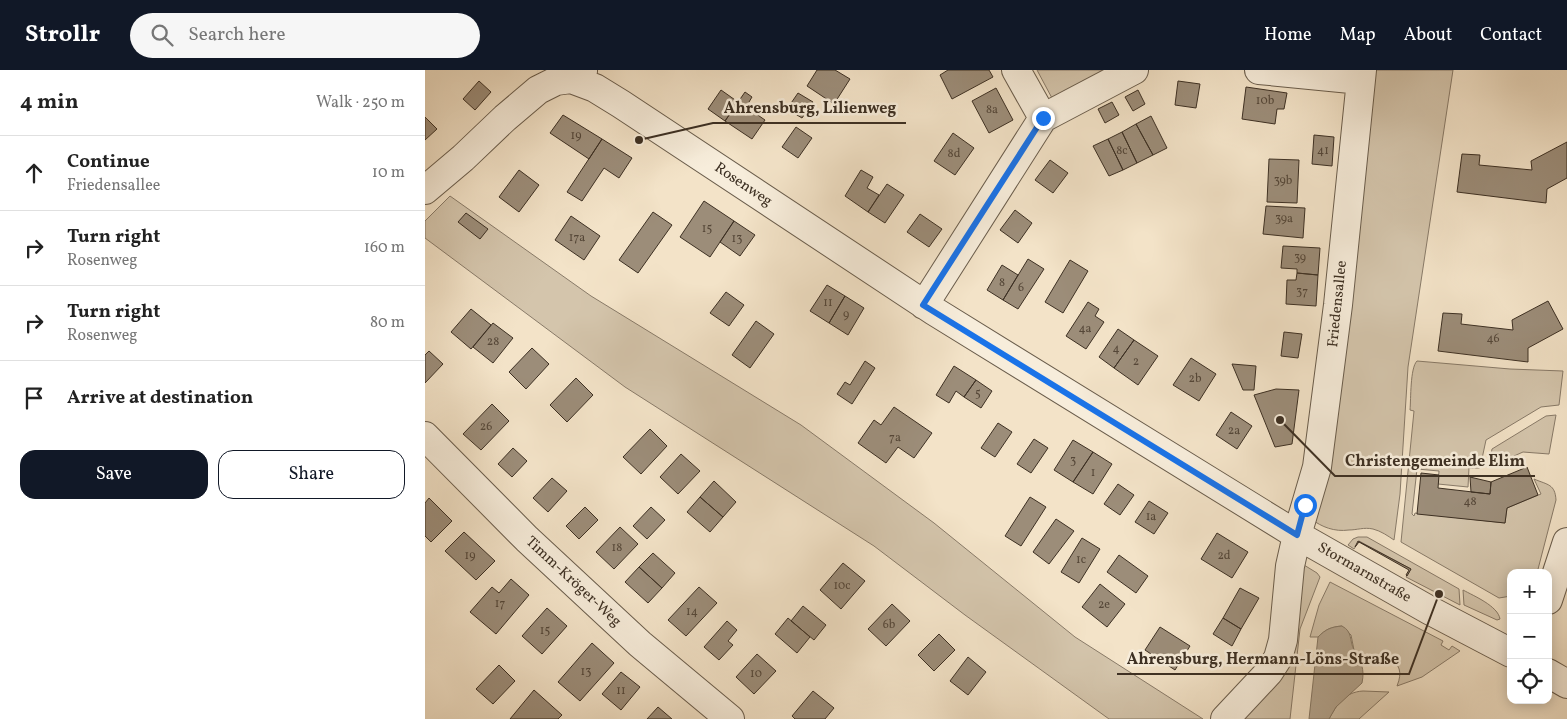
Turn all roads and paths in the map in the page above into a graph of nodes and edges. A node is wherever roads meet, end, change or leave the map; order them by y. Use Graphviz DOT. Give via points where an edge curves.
graph roads {
  1 [pos="1016,70"];
  2 [pos="1134,70"];
  3 [pos="1259,70"];
  4 [pos="572,73"];
  5 [pos="1361,75"];
  6 [pos="1043,118"];
  7 [pos="425,190"];
  8 [pos="923,305"];
  9 [pos="425,436"];
  10 [pos="1297,535"];
  11 [pos="1567,542"];
  12 [pos="1552,588"];
  13 [pos="1507,651"];
  14 [pos="1552,675"];
  15 [pos="1567,684"];
  16 [pos="730,719"];
  17 [pos="1225,719"];
  1 -- 6 [label="street"];
  2 -- 6 [label="street"];
  3 -- 5 [label="street"];
  4 -- 7 [label="street" via="538,90"];
  4 -- 8 [label="street, Rosenweg"];
  5 -- 10 [label="street, Friedensallee" via="1338,305 1317,467"];
  6 -- 8 [label="street"];
  8 -- 10 [label="street, Rosenweg"];
  9 -- 16 [label="street, Timm-Kröger-Weg" via="527,539 640,644"];
  10 -- 13 [label="street, Stormarnstraße"];
  10 -- 17 [label="street, Friedensallee" via="1278,658"];
  11 -- 12 [label="street"];
  14 -- 15 [label="street"];
}
